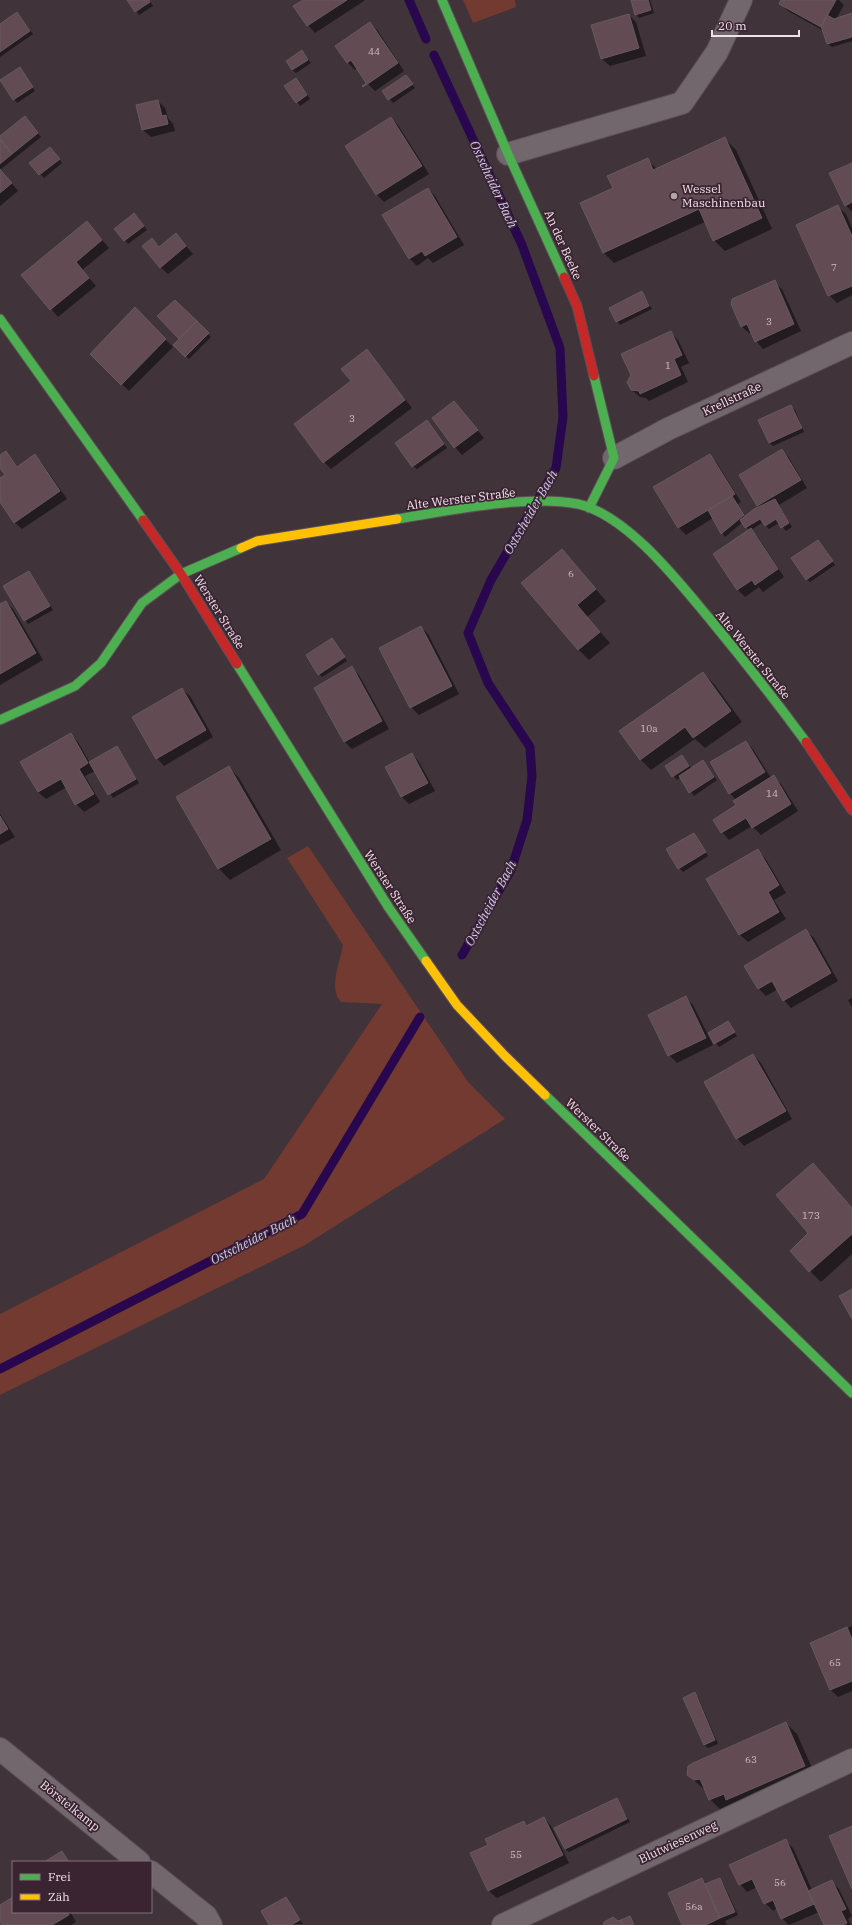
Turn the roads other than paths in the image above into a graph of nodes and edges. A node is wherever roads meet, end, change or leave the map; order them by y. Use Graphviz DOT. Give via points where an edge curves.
graph roads {
  1 [pos="442,0"];
  2 [pos="741,0"];
  3 [pos="508,154"];
  4 [pos="0,319"];
  5 [pos="852,343"];
  6 [pos="614,458"];
  7 [pos="589,508"];
  8 [pos="181,574"];
  9 [pos="0,720"];
  10 [pos="852,810"];
  11 [pos="852,1393"];
  12 [pos="0,1749"];
  13 [pos="852,1760"];
  14 [pos="138,1861"];
  15 [pos="152,1873"];
  16 [pos="211,1925"];
  17 [pos="503,1925"];
  1 -- 3 [label="street, An der Beeke"];
  2 -- 3 [label="street" via="717,52 682,103"];
  3 -- 6 [label="street, An der Beeke" via="577,306"];
  4 -- 8 [label="street, Werster Straße"];
  5 -- 6 [label="street, Krellstraße" via="668,429"];
  6 -- 7 [label="street"];
  7 -- 8 [label="street, Alte Werster Straße" via="565,503 512,503 256,541"];
  7 -- 10 [label="street, Alte Werster Straße" via="617,524 664,565 754,672 820,760"];
  8 -- 9 [label="street, Alte Werster Straße" via="142,603 102,662 75,686"];
  8 -- 11 [label="street, Werster Straße" via="389,908 457,1005 505,1056"];
  12 -- 14 [label="street, Börstelkamp"];
  13 -- 17 [label="street, Blutwiesenweg"];
  15 -- 16 [label="street" via="206,1916"];
}
